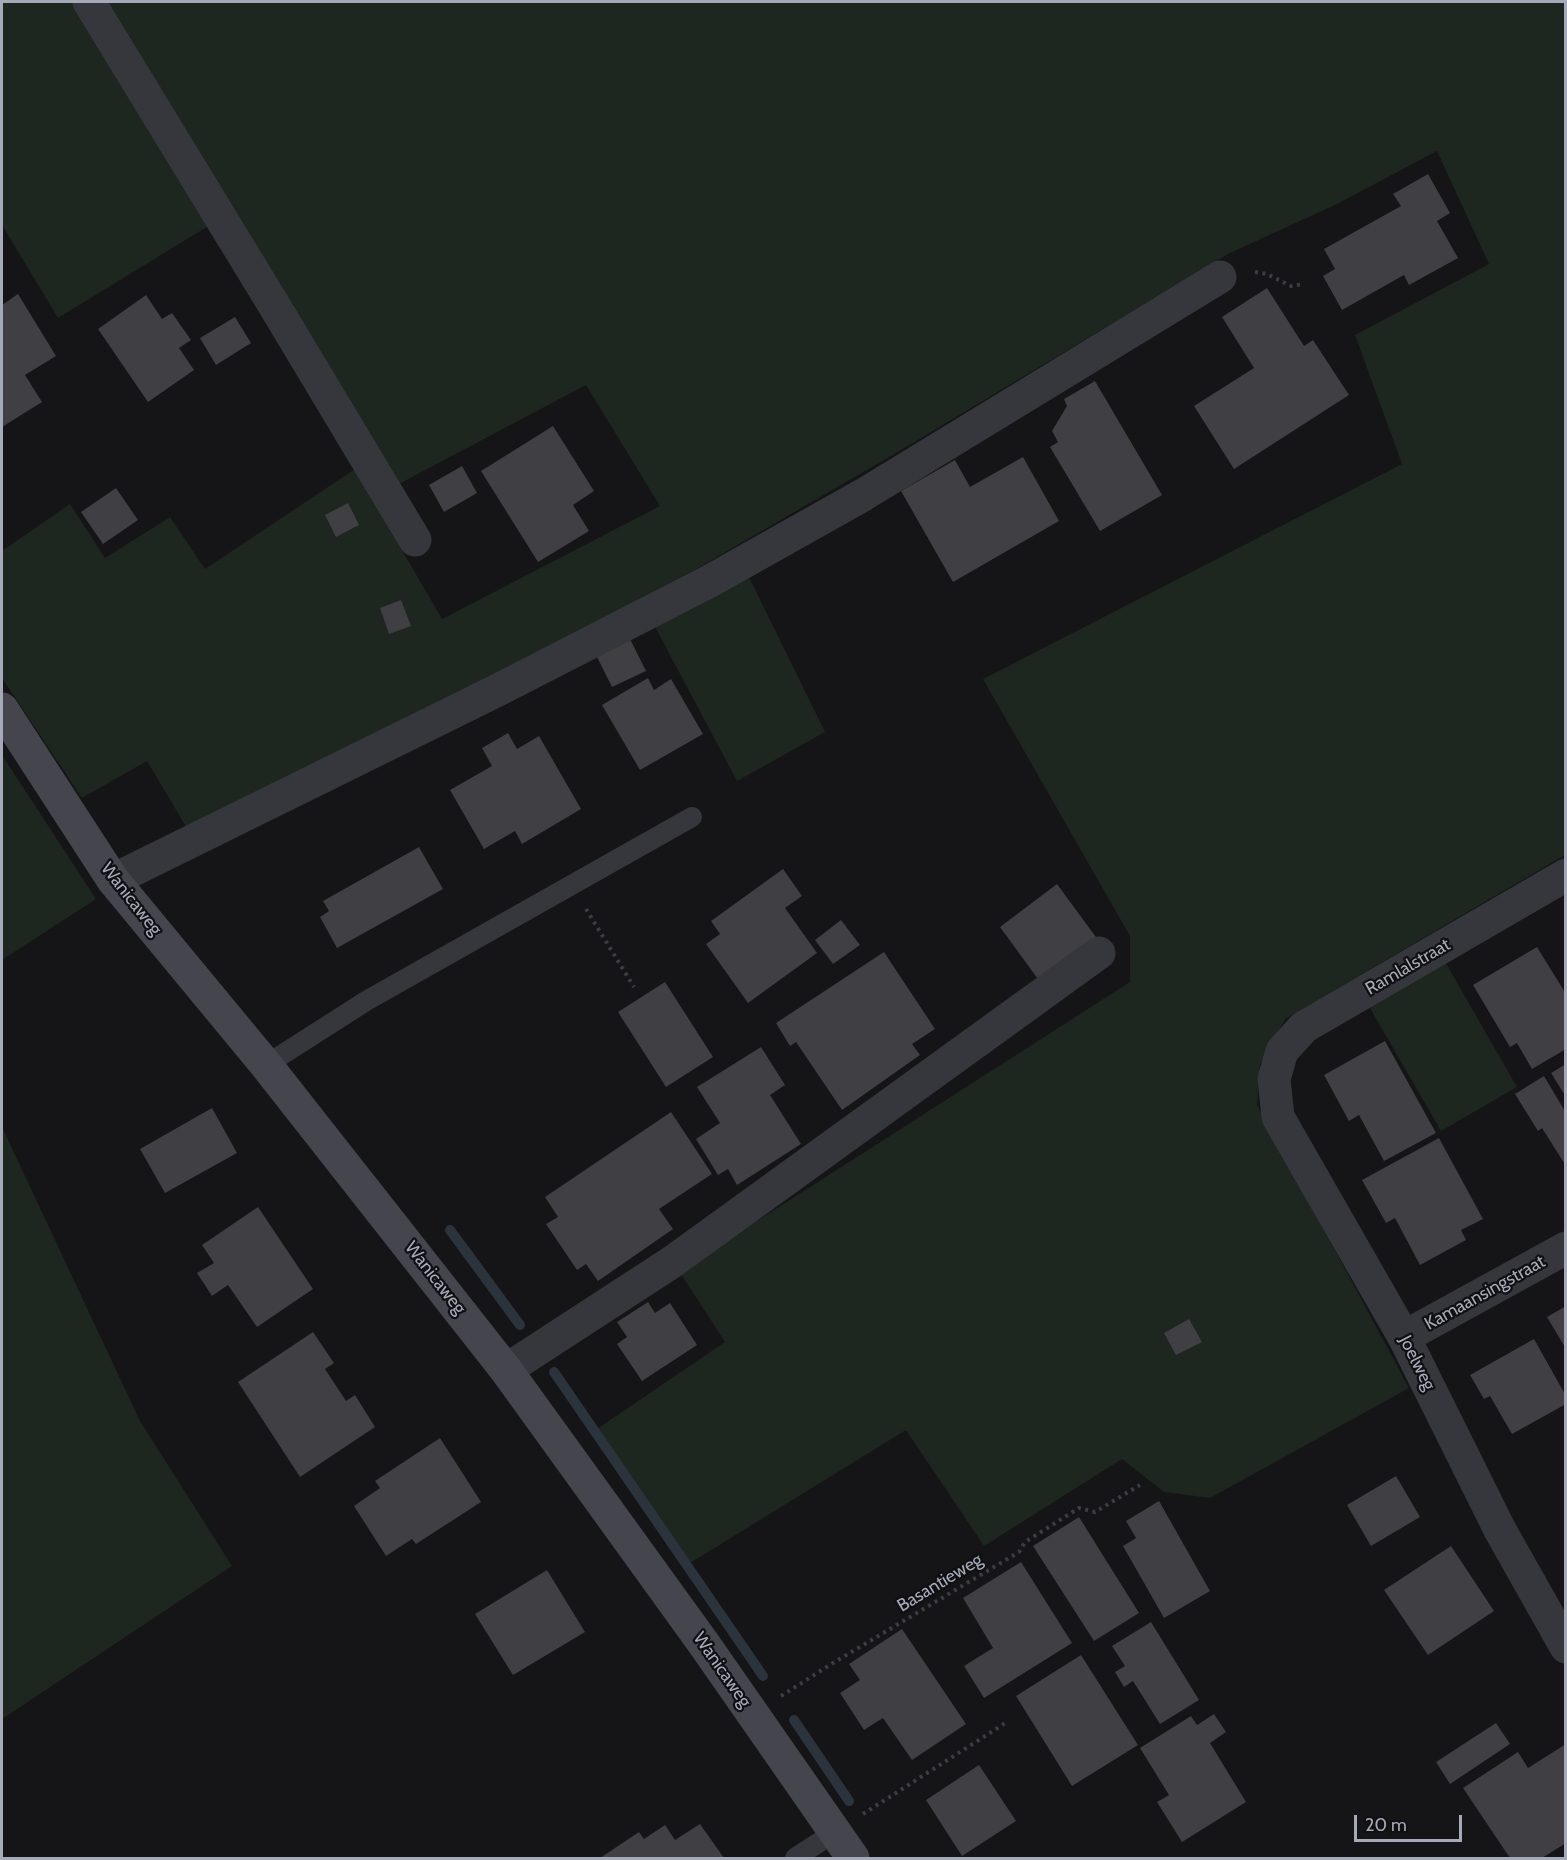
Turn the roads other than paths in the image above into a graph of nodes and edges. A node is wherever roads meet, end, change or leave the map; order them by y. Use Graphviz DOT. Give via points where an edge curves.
graph roads {
  1 [pos="88,2"];
  2 [pos="1220,277"];
  3 [pos="415,540"];
  4 [pos="2,709"];
  5 [pos="692,817"];
  6 [pos="1566,875"];
  7 [pos="113,880"];
  8 [pos="1099,953"];
  9 [pos="266,1065"];
  10 [pos="1274,1079"];
  11 [pos="1566,1248"];
  12 [pos="1404,1337"];
  13 [pos="506,1370"];
  14 [pos="1565,1645"];
  15 [pos="844,1845"];
  16 [pos="795,1858"];
  1 -- 3 [label="street"];
  2 -- 7 [label="street" via="863,495 711,581"];
  4 -- 7 [label="street, Wanicaweg"];
  5 -- 9 [label="lane" via="366,1001"];
  6 -- 10 [label="street, Ramlalstraat" via="1304,1027 1282,1051"];
  7 -- 9 [label="street, Wanicaweg"];
  8 -- 13 [label="street" via="672,1262"];
  9 -- 13 [label="street, Wanicaweg"];
  10 -- 12 [label="street, Joelweg" via="1278,1117"];
  11 -- 12 [label="street, Kamaansingstraat"];
  12 -- 14 [label="street, Joelweg" via="1500,1530"];
  13 -- 15 [label="street, Wanicaweg"];
  15 -- 16 [label="lane"];
}
